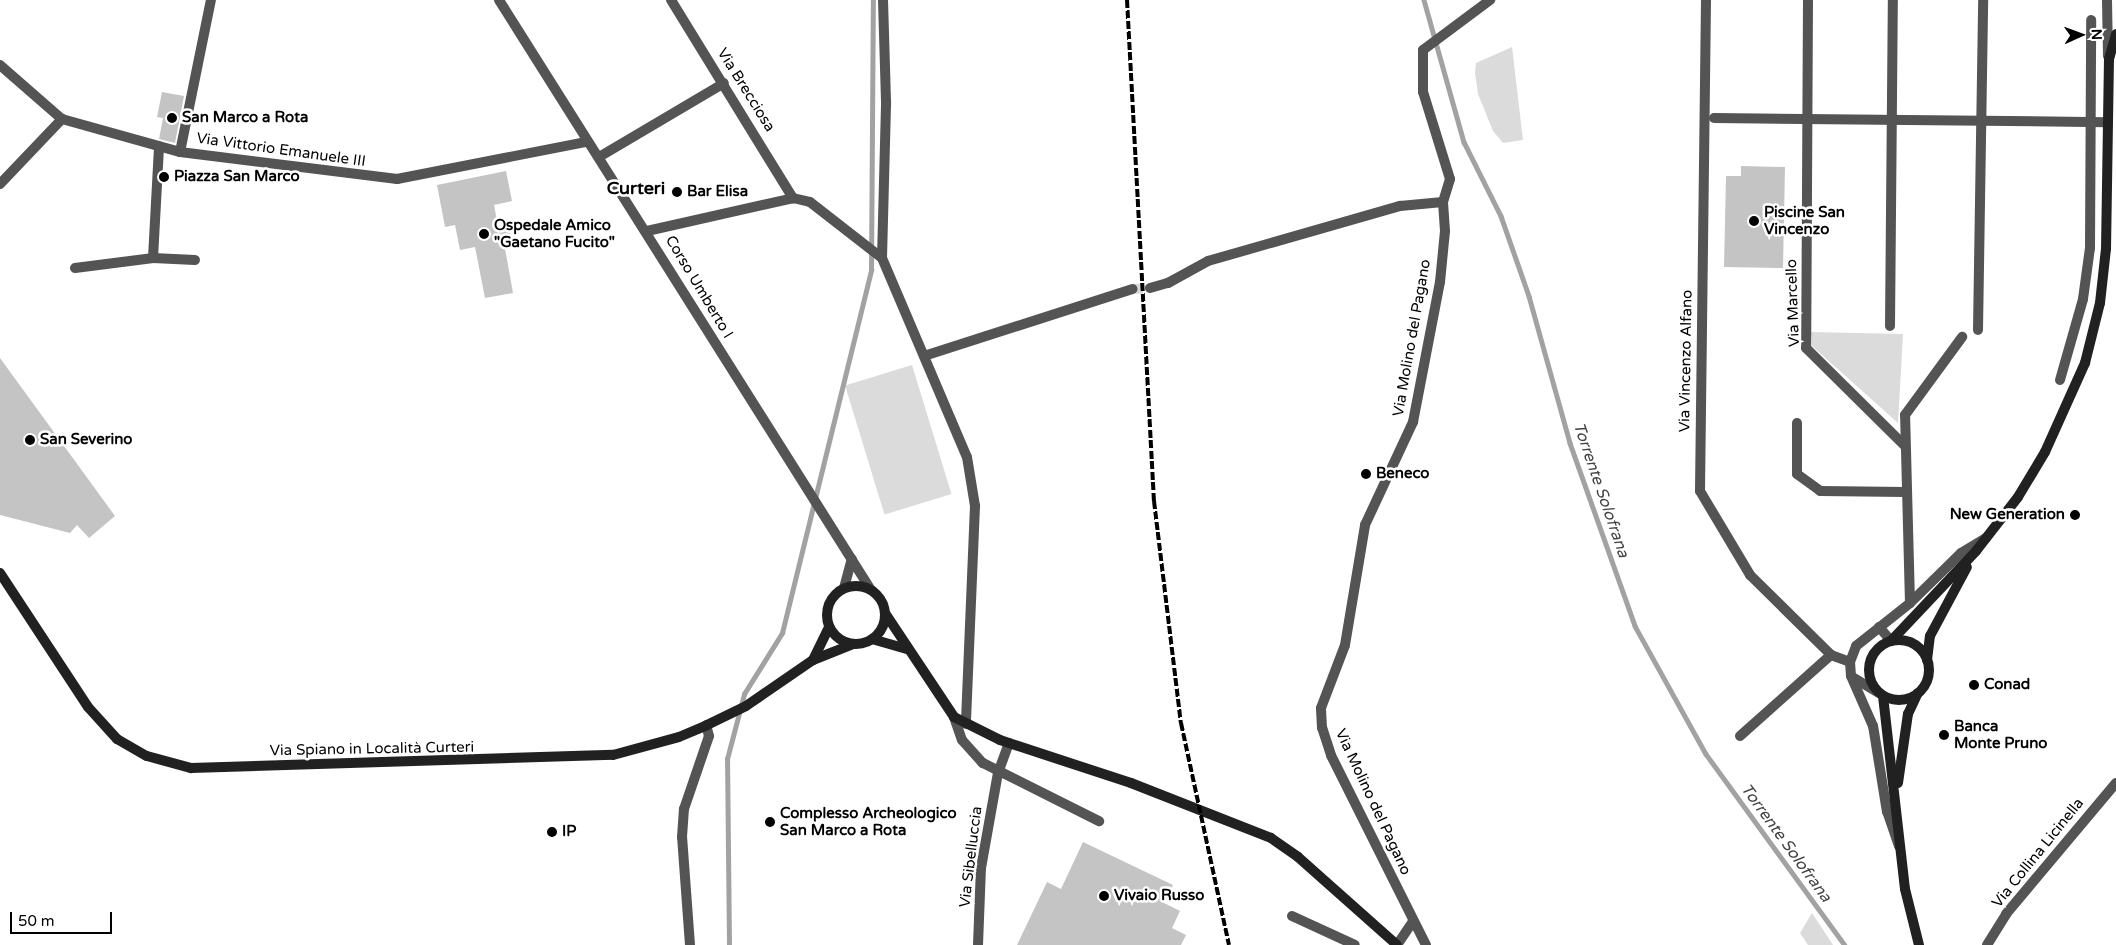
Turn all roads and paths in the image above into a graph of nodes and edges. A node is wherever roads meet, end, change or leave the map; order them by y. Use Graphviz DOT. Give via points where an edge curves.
graph roads {
  1 [pos="211,0"];
  2 [pos="499,0"];
  3 [pos="671,0"];
  4 [pos="882,0"];
  5 [pos="1490,0"];
  6 [pos="1706,0"];
  7 [pos="1808,0"];
  8 [pos="1893,0"];
  9 [pos="1983,0"];
  10 [pos="2107,0"];
  11 [pos="2116,5"];
  12 [pos="2091,20"];
  13 [pos="2116,34"];
  14 [pos="2108,59"];
  15 [pos="0,65"];
  16 [pos="724,83"];
  17 [pos="1714,118"];
  18 [pos="62,119"];
  19 [pos="1807,119"];
  20 [pos="1892,120"];
  21 [pos="1981,121"];
  22 [pos="2092,121"];
  23 [pos="2108,122"];
  24 [pos="586,142"];
  25 [pos="159,146"];
  26 [pos="180,152"];
  27 [pos="599,157"];
  28 [pos="0,184"];
  29 [pos="793,198"];
  30 [pos="1443,202"];
  31 [pos="647,231"];
  32 [pos="879,255"];
  33 [pos="153,258"];
  34 [pos="195,260"];
  35 [pos="76,268"];
  36 [pos="1150,288"];
  37 [pos="1133,289"];
  38 [pos="1890,326"];
  39 [pos="1978,330"];
  40 [pos="1962,337"];
  41 [pos="924,356"];
  42 [pos="2060,380"];
  43 [pos="1796,424"];
  44 [pos="1904,446"];
  45 [pos="1906,492"];
  46 [pos="1987,537"];
  47 [pos="1976,551"];
  48 [pos="852,559"];
  49 [pos="0,573"];
  50 [pos="844,588"];
  51 [pos="871,590"];
  52 [pos="1910,603"];
  53 [pos="885,613"];
  54 [pos="829,627"];
  55 [pos="1879,627"];
  56 [pos="872,639"];
  57 [pos="1891,641"];
  58 [pos="853,644"];
  59 [pos="908,649"];
  60 [pos="1831,655"];
  61 [pos="813,660"];
  62 [pos="1927,660"];
  63 [pos="1850,662"];
  64 [pos="1851,676"];
  65 [pos="1918,693"];
  66 [pos="1881,695"];
  67 [pos="954,717"];
  68 [pos="966,724"];
  69 [pos="706,725"];
  70 [pos="1740,736"];
  71 [pos="1009,744"];
  72 [pos="998,773"];
  73 [pos="2116,783"];
  74 [pos="1896,799"];
  75 [pos="1099,821"];
  76 [pos="1901,849"];
  77 [pos="1292,916"];
  78 [pos="1413,921"];
  79 [pos="690,945"];
  80 [pos="978,945"];
  81 [pos="1355,945"];
  82 [pos="1397,945"];
  83 [pos="1426,945"];
  84 [pos="1919,945"];
  85 [pos="1987,945"];
  1 -- 26 [label="street"];
  2 -- 24 [label="street, Corso Umberto I"];
  3 -- 16 [label="street, Via Brecciosa"];
  4 -- 32 [label="street" via="886,102"];
  5 -- 30 [label="street, Via Molino del Pagano" via="1450,32 1428,44 1421,67 1423,92 1450,179"];
  6 -- 60 [label="street, Via Vincenzo Alfano" via="1700,491 1750,575"];
  7 -- 19 [label="street, Via Marcello"];
  8 -- 20 [label="street"];
  9 -- 21 [label="street"];
  10 -- 11 [label="street"];
  10 -- 14 [label="street"];
  12 -- 22 [label="street"];
  13 -- 14 [label="main road"];
  14 -- 23 [label="main road"];
  15 -- 18 [label="street"];
  16 -- 27 [label="street"];
  16 -- 29 [label="street, Via Brecciosa"];
  17 -- 19 [label="street"];
  18 -- 25 [label="street, Via Vittorio Emanuele III"];
  18 -- 28 [label="street"];
  19 -- 20 [label="street"];
  19 -- 44 [label="street, Via Marcello" via="1806,348"];
  20 -- 21 [label="street"];
  20 -- 38 [label="street"];
  21 -- 22 [label="street"];
  21 -- 39 [label="street"];
  22 -- 23 [label="street"];
  22 -- 42 [label="street" via="2089,261 2077,326"];
  23 -- 46 [label="main road" via="2106,249 2100,303 2084,363 2044,452 2018,496"];
  24 -- 26 [label="street, Via Vittorio Emanuele III" via="397,179"];
  24 -- 27 [label="street, Corso Umberto I"];
  25 -- 26 [label="street, Via Vittorio Emanuele III"];
  25 -- 33 [label="street"];
  27 -- 31 [label="street, Corso Umberto I"];
  29 -- 31 [label="street"];
  29 -- 32 [label="street" via="810,202"];
  30 -- 36 [label="street" via="1400,206 1208,261 1168,283"];
  30 -- 78 [label="street, Via Molino del Pagano" via="1445,231 1440,282 1413,422 1364,525 1345,645 1321,708 1322,728 1331,755"];
  31 -- 48 [label="street, Corso Umberto I"];
  32 -- 41 [label="street"];
  33 -- 34 [label="street"];
  33 -- 35 [label="street"];
  37 -- 41 [label="street"];
  40 -- 44 [label="street" via="1905,415"];
  41 -- 68 [label="street" via="967,458 975,506"];
  43 -- 45 [label="street" via="1797,474 1820,491"];
  44 -- 45 [label="street"];
  45 -- 52 [label="street"];
  46 -- 47 [label="main road"];
  46 -- 52 [label="street" via="1961,554"];
  47 -- 57 [label="main road"];
  47 -- 62 [label="main road" via="1930,636"];
  48 -- 50 [label="street"];
  48 -- 51 [label="street, Corso Umberto I"];
  49 -- 69 [label="main road, Via Spiano in Località Curteri" via="88,707 118,739 147,756 191,768 613,755 679,738"];
  50 -- 51 [label="main road"];
  50 -- 54 [label="main road" via="827,608"];
  51 -- 53 [label="main road" via="878,596"];
  52 -- 55 [label="street"];
  53 -- 56 [label="main road" via="884,623"];
  53 -- 59 [label="main road"];
  54 -- 58 [label="main road" via="843,642"];
  54 -- 61 [label="main road, Via Spiano in Località Curteri"];
  55 -- 57 [label="street"];
  55 -- 63 [label="street" via="1856,646"];
  56 -- 58 [label="main road"];
  56 -- 59 [label="main road"];
  57 -- 62 [label="main road" via="1912,643"];
  57 -- 66 [label="main road" via="1877,649 1869,663 1870,682"];
  58 -- 61 [label="main road, Via Spiano in Località Curteri"];
  59 -- 67 [label="main road"];
  60 -- 63 [label="street, Via Vincenzo Alfano"];
  60 -- 70 [label="street"];
  61 -- 69 [label="main road, Via Spiano in Località Curteri" via="746,706"];
  62 -- 65 [label="main road" via="1927,680"];
  63 -- 64 [label="street"];
  64 -- 66 [label="street"];
  64 -- 76 [label="street" via="1873,726 1887,812"];
  65 -- 66 [label="main road" via="1900,700"];
  65 -- 74 [label="main road" via="1908,714"];
  66 -- 74 [label="main road"];
  67 -- 68 [label="main road"];
  67 -- 72 [label="street" via="962,740 977,758"];
  68 -- 71 [label="main road"];
  69 -- 79 [label="street" via="709,736 684,809 682,837"];
  71 -- 72 [label="street, Via Sibelluccia"];
  71 -- 82 [label="main road" via="1131,783 1271,838 1298,857"];
  72 -- 75 [label="street"];
  72 -- 80 [label="street, Via Sibelluccia" via="981,868"];
  73 -- 85 [label="street, Via Collina Licinella" via="2006,914"];
  74 -- 76 [label="main road"];
  76 -- 84 [label="main road" via="1905,889"];
  77 -- 81 [label="street"];
  78 -- 82 [label="street"];
  78 -- 83 [label="street, Via Molino del Pagano"];
}
